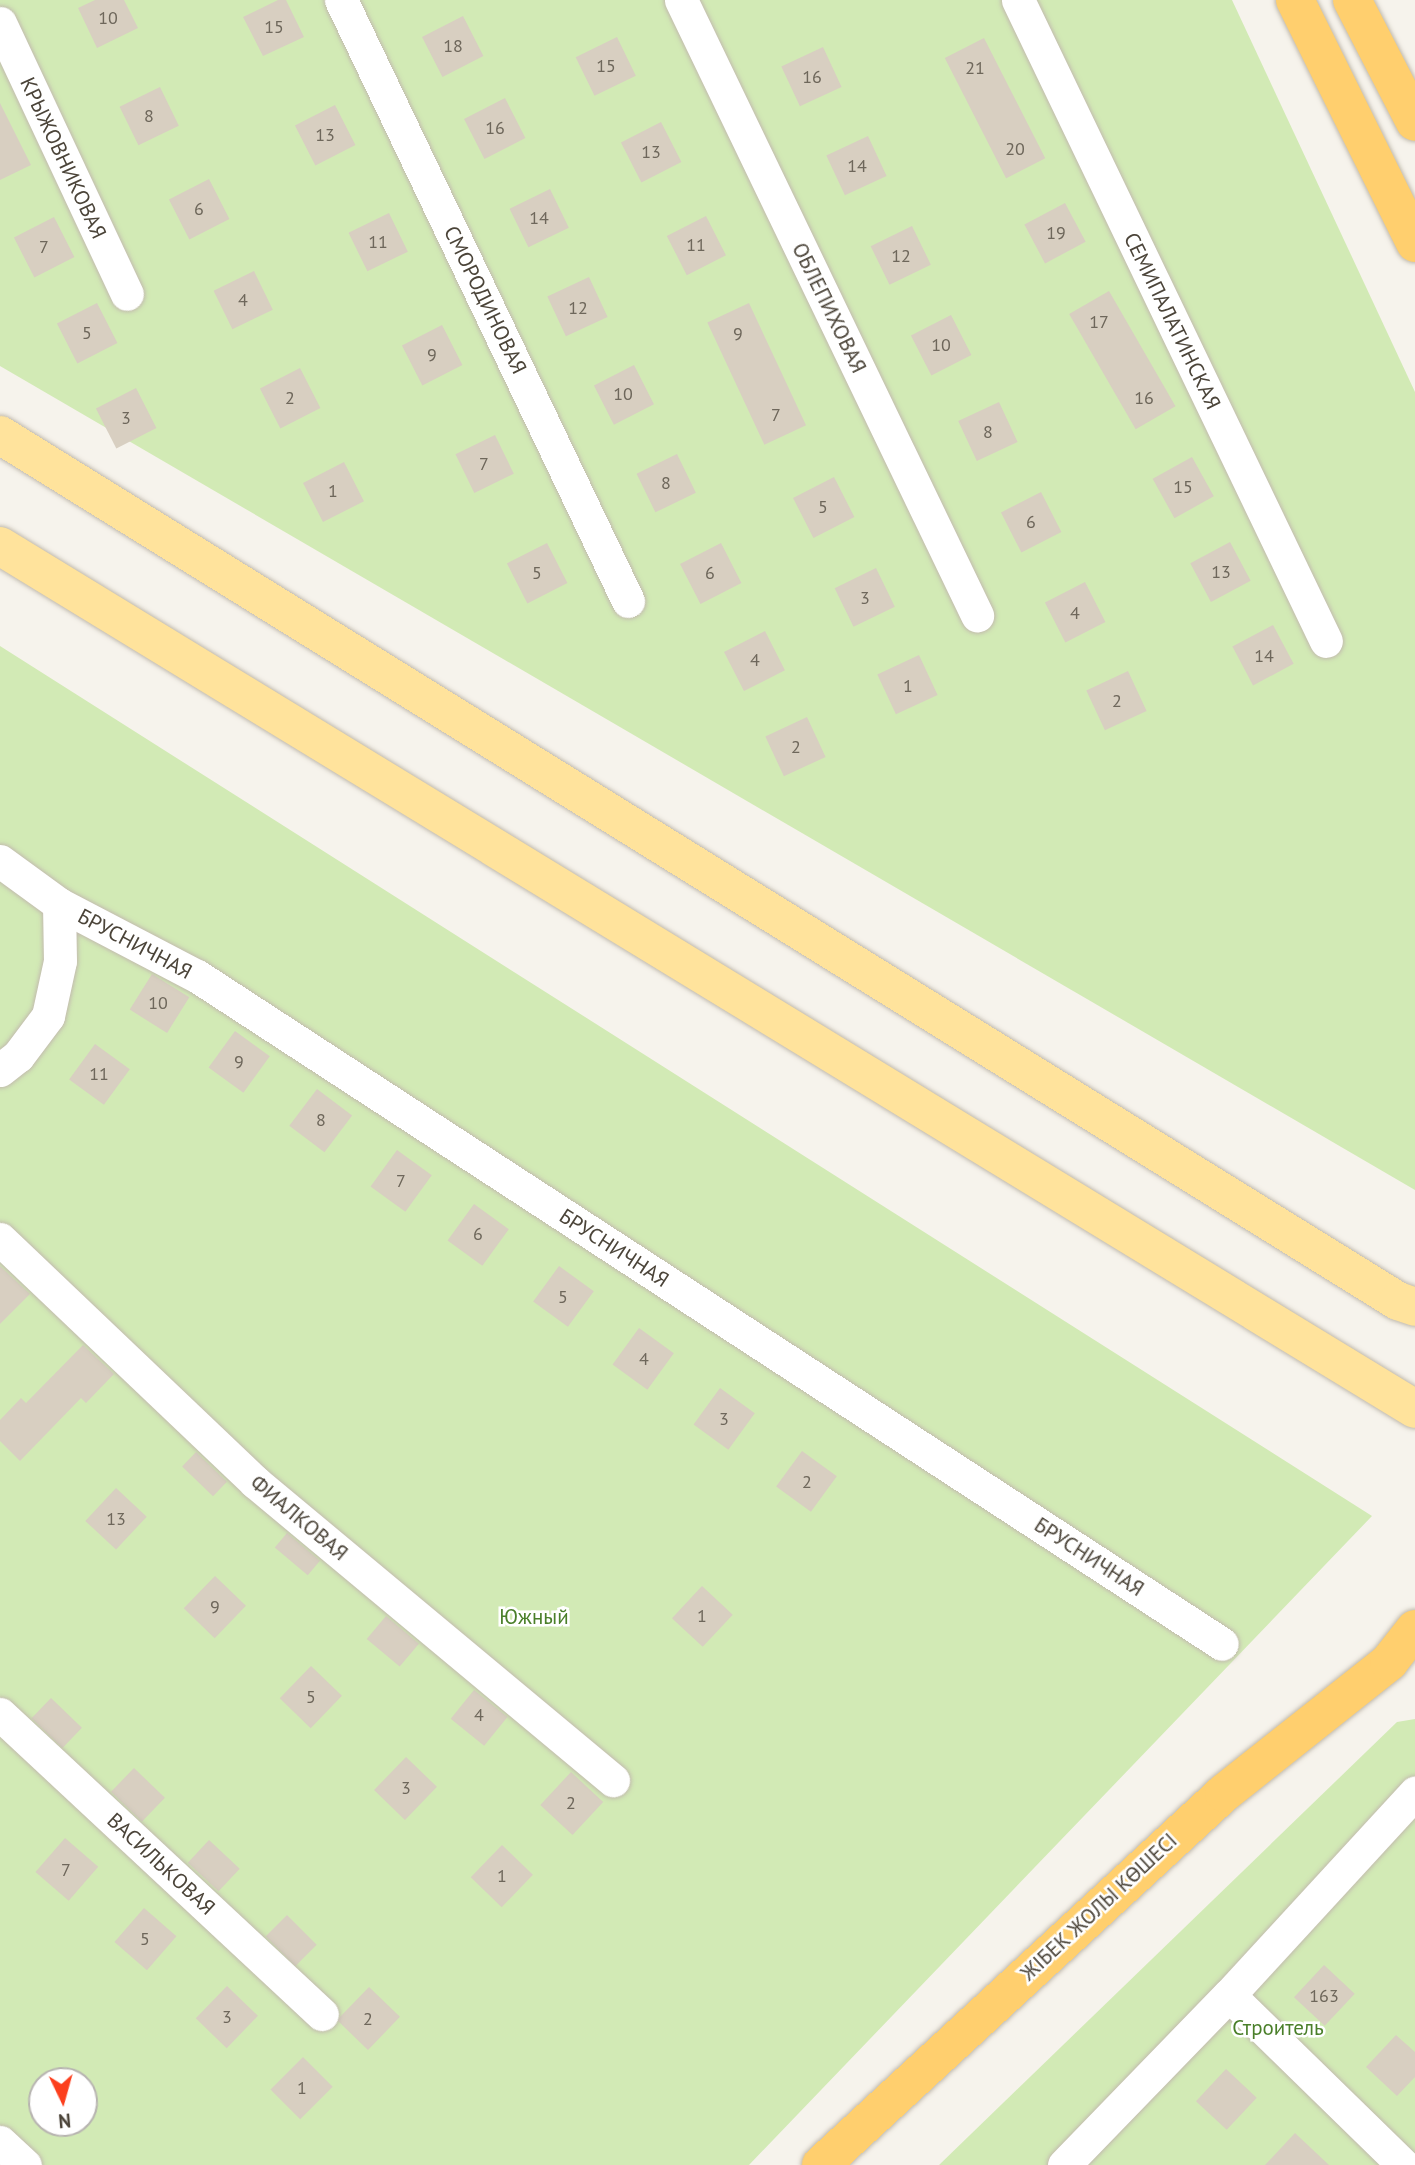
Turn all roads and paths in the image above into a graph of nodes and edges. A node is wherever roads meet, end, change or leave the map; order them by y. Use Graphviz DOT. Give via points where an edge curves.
graph roads {
  1 [pos="341,0"];
  2 [pos="681,0"];
  3 [pos="1018,0"];
  4 [pos="1294,0"];
  5 [pos="1352,0"];
  6 [pos="0,23"];
  7 [pos="1415,122"];
  8 [pos="1415,243"];
  9 [pos="127,294"];
  10 [pos="0,435"];
  11 [pos="0,546"];
  12 [pos="628,601"];
  13 [pos="977,615"];
  14 [pos="1326,641"];
  15 [pos="0,861"];
  16 [pos="59,904"];
  17 [pos="0,1070"];
  18 [pos="0,1240"];
  19 [pos="1415,1307"];
  20 [pos="1415,1409"];
  21 [pos="1415,1629"];
  22 [pos="1223,1644"];
  23 [pos="1402,1658"];
  24 [pos="0,1714"];
  25 [pos="613,1780"];
  26 [pos="1415,1793"];
  27 [pos="1229,1995"];
  28 [pos="322,2014"];
  29 [pos="0,2142"];
  30 [pos="24,2165"];
  31 [pos="821,2165"];
  32 [pos="1064,2165"];
  33 [pos="1403,2165"];
  1 -- 12 [label="street, СМОРОДИНОВАЯ"];
  2 -- 13 [label="street, ОБЛЕПИХОВАЯ"];
  3 -- 14 [label="street, СЕМИПАЛАТИНСКАЯ"];
  4 -- 8 [label="highway"];
  5 -- 7 [label="highway"];
  6 -- 9 [label="street, КРЫЖОВНИКОВАЯ"];
  10 -- 19 [label="main road" via="1362,1279"];
  11 -- 20 [label="main road"];
  15 -- 16 [label="street, БРУСНИЧНАЯ"];
  16 -- 17 [label="street" via="60,961 48,1016 18,1056"];
  16 -- 22 [label="street, БРУСНИЧНАЯ" via="197,976"];
  18 -- 25 [label="street, ФИАЛКОВАЯ" via="255,1482"];
  21 -- 23 [label="highway, ЖІБЕК ЖОЛЫ КӨШЕСІ"];
  23 -- 31 [label="highway, ЖІБЕК ЖОЛЫ КӨШЕСІ" via="1224,1793"];
  24 -- 28 [label="street, ВАСИЛЬКОВАЯ"];
  26 -- 27 [label="street"];
  27 -- 32 [label="street"];
  27 -- 33 [label="street"];
  29 -- 30 [label="street"];
}
